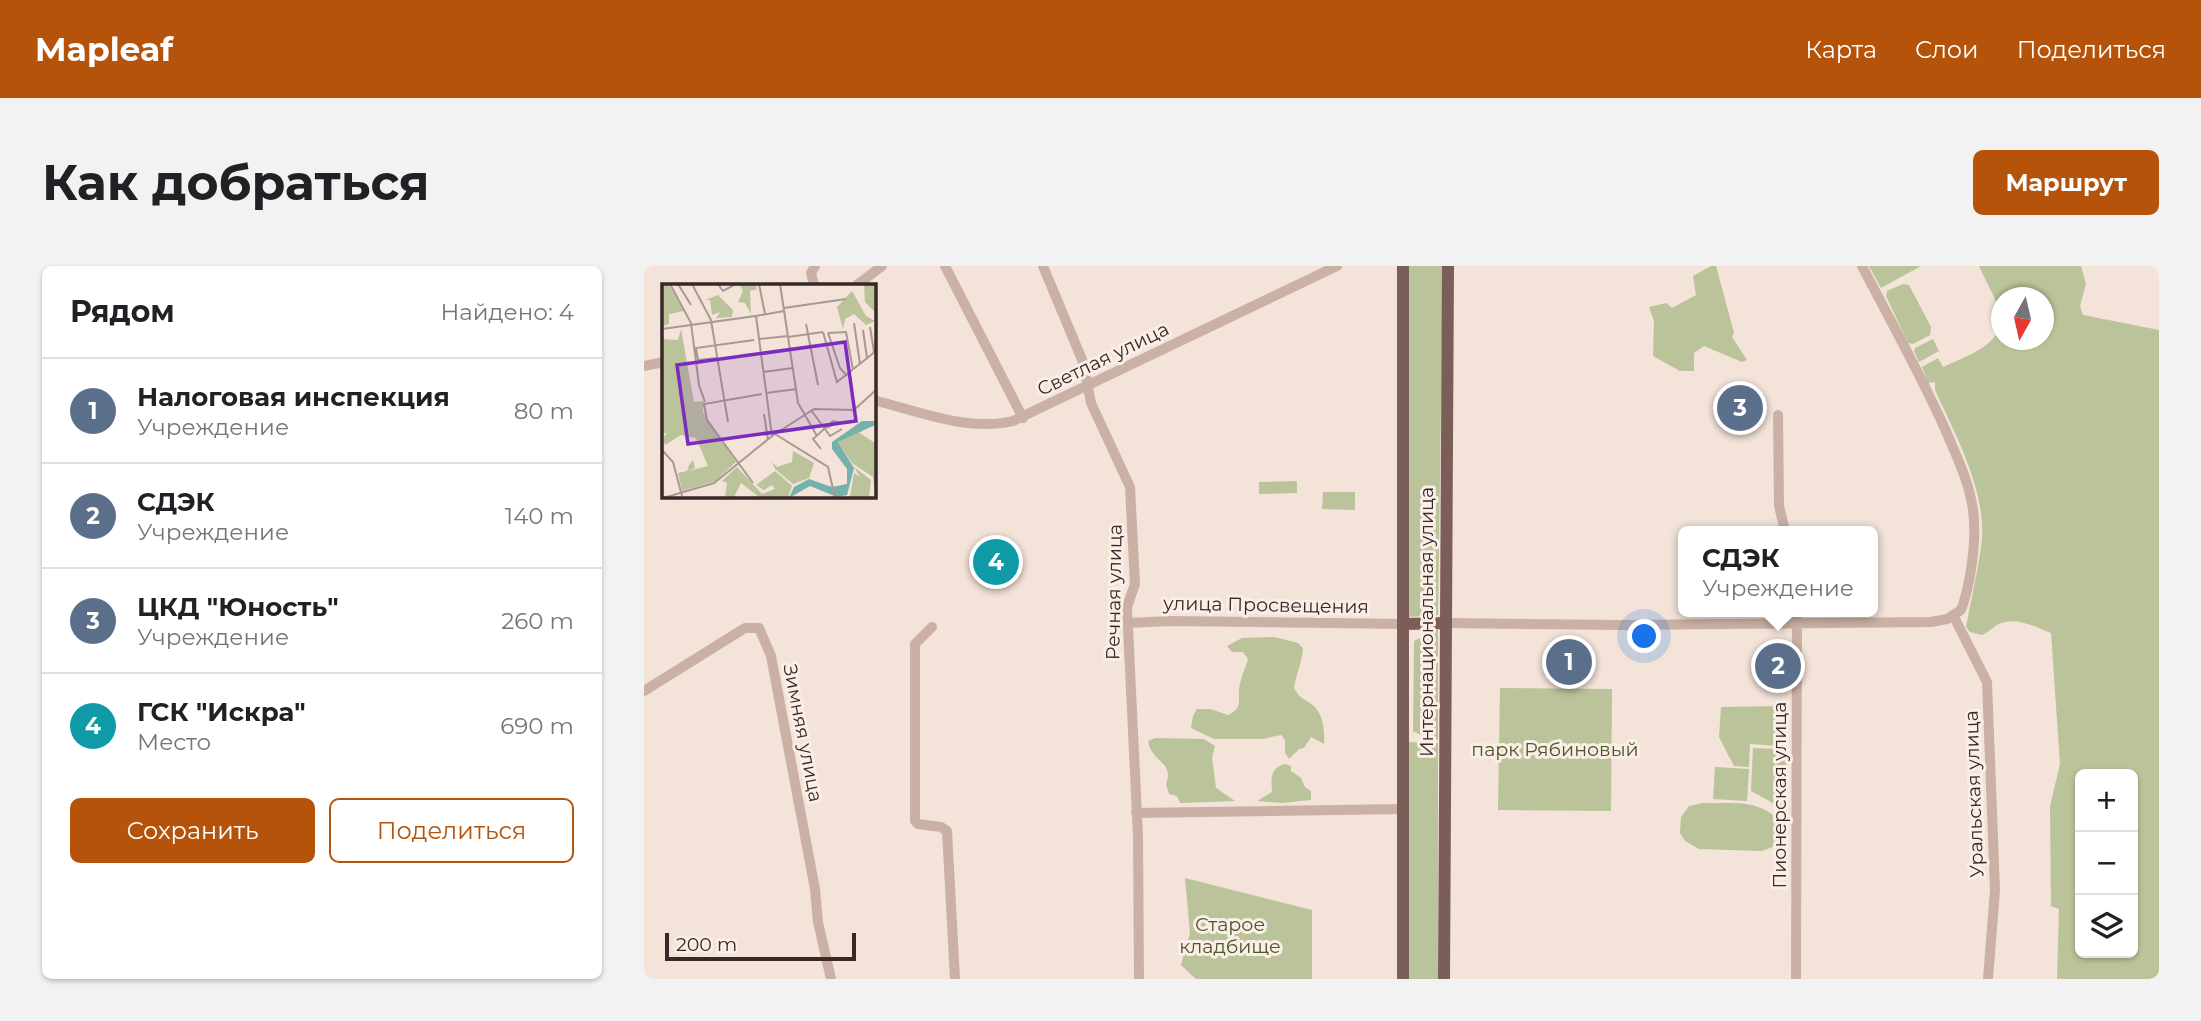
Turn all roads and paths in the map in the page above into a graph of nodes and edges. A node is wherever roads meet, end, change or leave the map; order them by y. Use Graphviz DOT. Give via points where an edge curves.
graph roads {
  1 [pos="815,266"];
  2 [pos="882,266"];
  3 [pos="945,266"];
  4 [pos="1043,266"];
  5 [pos="1337,266"];
  6 [pos="1403,266"];
  7 [pos="1448,266"];
  8 [pos="1862,266"];
  9 [pos="814,284"];
  10 [pos="858,284"];
  11 [pos="662,362"];
  12 [pos="644,366"];
  13 [pos="1088,384"];
  14 [pos="875,400"];
  15 [pos="1778,415"];
  16 [pos="1023,418"];
  17 [pos="1784,526"];
  18 [pos="1957,613"];
  19 [pos="1796,617"];
  20 [pos="1128,623"];
  21 [pos="1445,623"];
  22 [pos="1405,624"];
  23 [pos="932,627"];
  24 [pos="644,691"];
  25 [pos="1404,809"];
  26 [pos="1136,813"];
  27 [pos="831,979"];
  28 [pos="955,979"];
  29 [pos="1139,979"];
  30 [pos="1403,979"];
  31 [pos="1444,979"];
  32 [pos="1796,979"];
  33 [pos="1988,979"];
  1 -- 9 [label="street" via="811,273"];
  2 -- 10 [label="street"];
  3 -- 16 [label="street"];
  4 -- 13 [label="street, Речная улица"];
  5 -- 13 [label="street, Светлая улица"];
  6 -- 22 [label="main road, Интернациональная улица"];
  7 -- 21 [label="main road, Интернациональная улица"];
  8 -- 18 [label="street" via="1938,414 1966,481 1974,534 1966,593"];
  11 -- 12 [label="street"];
  13 -- 16 [label="street, Светлая улица"];
  13 -- 20 [label="street, Речная улица" via="1091,403 1131,492 1135,584 1127,607"];
  14 -- 16 [label="street, Светлая улица" via="977,425"];
  15 -- 17 [label="street" via="1779,506"];
  18 -- 19 [label="street" via="1931,622"];
  18 -- 33 [label="street, Уральская улица" via="1987,682 1995,890"];
  19 -- 21 [label="street" via="1623,625"];
  19 -- 32 [label="street, Пионерская улица"];
  20 -- 22 [label="street, улица Просвещения"];
  20 -- 26 [label="street, Речная улица"];
  21 -- 22 [label="main road"];
  21 -- 31 [label="main road, Интернациональная улица"];
  22 -- 25 [label="main road, Интернациональная улица"];
  23 -- 28 [label="street" via="915,644 915,821 947,831"];
  24 -- 27 [label="street, Зимняя улица" via="745,628 760,628 771,656"];
  25 -- 26 [label="street"];
  25 -- 30 [label="main road, Интернациональная улица"];
  26 -- 29 [label="street, Речная улица"];
}
